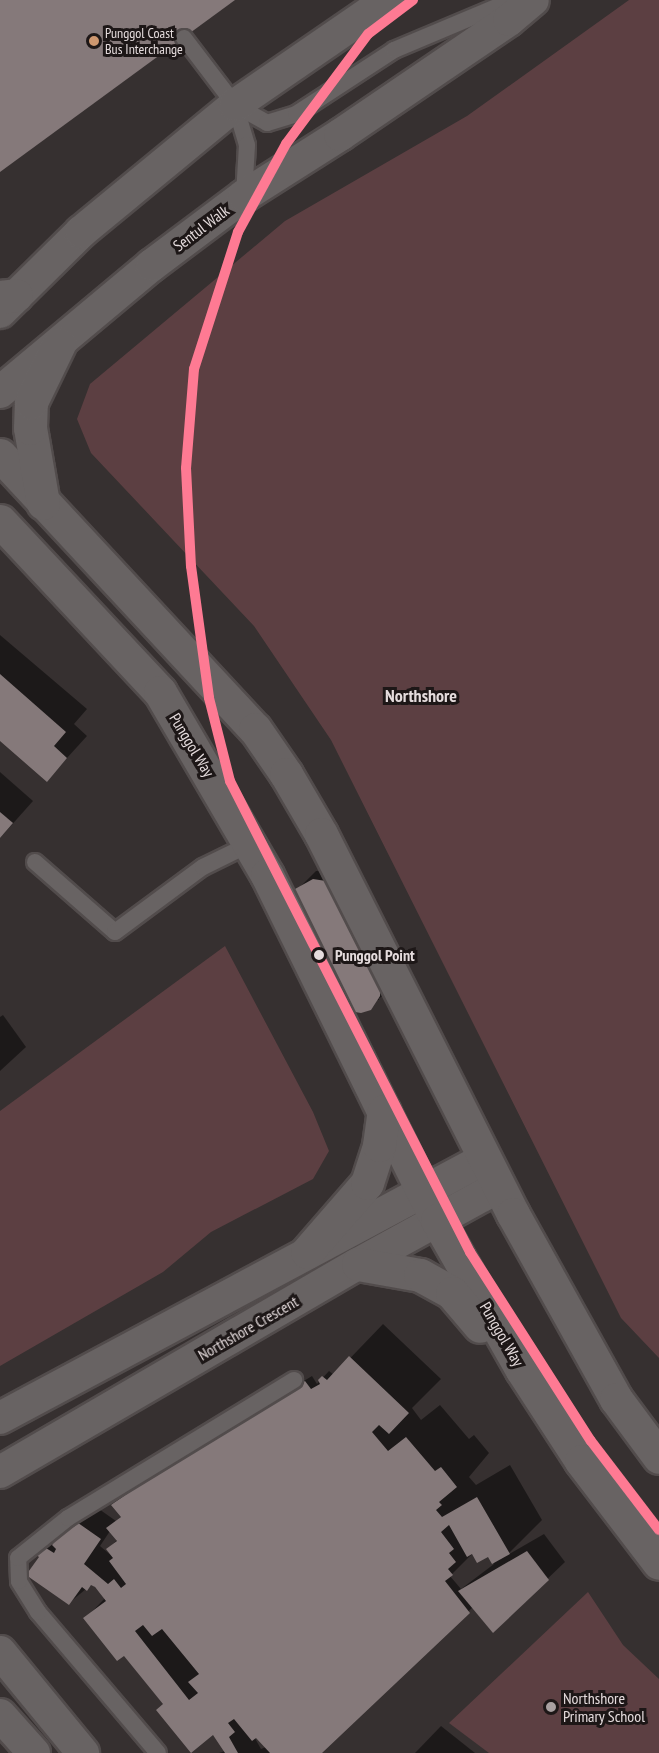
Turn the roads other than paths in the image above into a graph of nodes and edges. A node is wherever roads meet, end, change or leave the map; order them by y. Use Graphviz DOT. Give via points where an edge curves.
graph roads {
  1 [pos="388,0"];
  2 [pos="513,0"];
  3 [pos="533,0"];
  4 [pos="184,38"];
  5 [pos="235,105"];
  6 [pos="244,196"];
  7 [pos="5,302"];
  8 [pos="59,344"];
  9 [pos="0,392"];
  10 [pos="0,455"];
  11 [pos="43,503"];
  12 [pos="0,521"];
  13 [pos="250,844"];
  14 [pos="34,862"];
  15 [pos="384,1111"];
  16 [pos="491,1173"];
  17 [pos="422,1189"];
  18 [pos="437,1220"];
  19 [pos="307,1252"];
  20 [pos="357,1264"];
  21 [pos="294,1380"];
  22 [pos="533,1389"];
  23 [pos="0,1418"];
  24 [pos="56,1441"];
  25 [pos="659,1456"];
  26 [pos="0,1472"];
  27 [pos="0,1489"];
  28 [pos="659,1563"];
  29 [pos="0,1652"];
  30 [pos="0,1714"];
  31 [pos="34,1753"];
  32 [pos="83,1753"];
  33 [pos="158,1753"];
  1 -- 5 [label="street"];
  2 -- 5 [label="lane" via="394,50 296,114 267,123"];
  3 -- 6 [label="street, Sentul Walk" via="378,110"];
  4 -- 5 [label="lane"];
  5 -- 6 [label="lane" via="247,145"];
  5 -- 7 [label="street" via="81,232"];
  6 -- 8 [label="street, Sentul Walk" via="152,265"];
  8 -- 9 [label="street, Sentul Walk"];
  8 -- 11 [label="main road" via="31,402 30,428"];
  10 -- 11 [label="main road"];
  11 -- 16 [label="main road" via="255,729 286,774 321,834"];
  12 -- 13 [label="main road, Punggol Way" via="160,692"];
  13 -- 14 [label="lane" via="203,867 115,932"];
  13 -- 15 [label="main road, Punggol Way"];
  15 -- 17 [label="main road, Punggol Way"];
  15 -- 19 [label="main road" via="367,1183"];
  16 -- 17 [label="street"];
  16 -- 18 [label="street, Northshore Crescent"];
  16 -- 25 [label="main road" via="616,1398"];
  17 -- 18 [label="main road, Punggol Way"];
  17 -- 19 [label="street"];
  18 -- 20 [label="street, Northshore Crescent"];
  18 -- 22 [label="main road, Punggol Way"];
  19 -- 23 [label="street"];
  20 -- 22 [label="main road" via="420,1275 452,1293"];
  20 -- 24 [label="street, Northshore Crescent"];
  21 -- 33 [label="lane" via="68,1518 18,1558 19,1581 38,1612"];
  22 -- 28 [label="main road, Punggol Way" via="581,1461"];
  24 -- 26 [label="street, Northshore Crescent"];
  24 -- 27 [label="street"];
  29 -- 32 [label="street"];
  30 -- 31 [label="street"];
}
